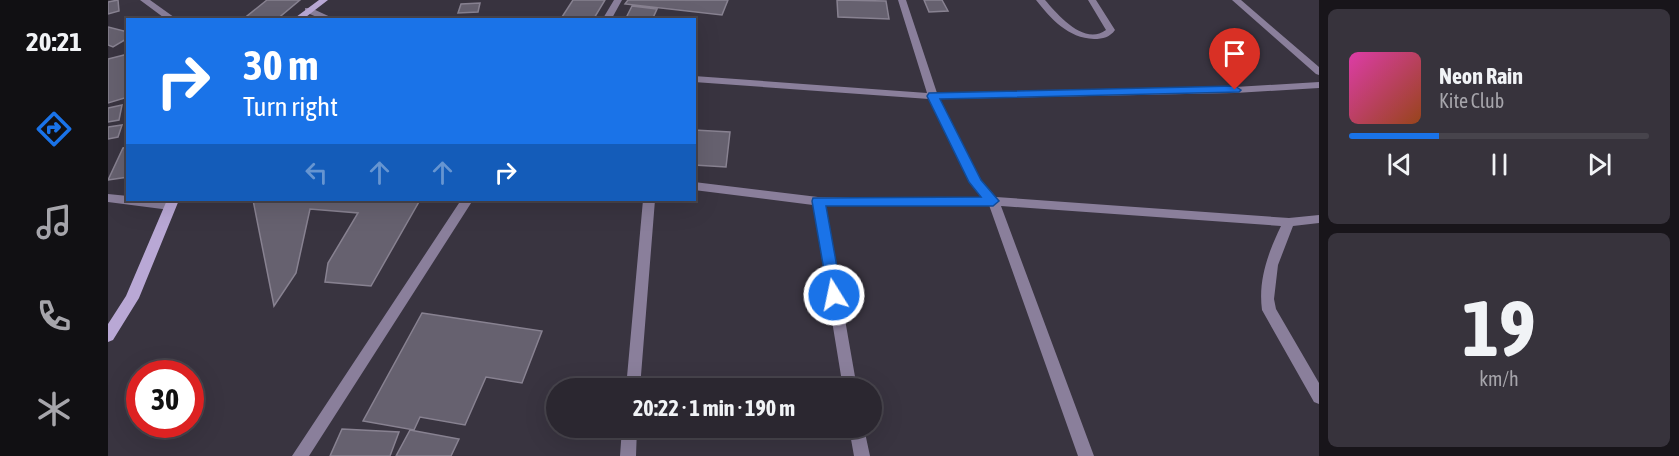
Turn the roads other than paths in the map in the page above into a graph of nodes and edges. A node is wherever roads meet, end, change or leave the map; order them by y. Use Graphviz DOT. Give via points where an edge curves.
graph roads {
  1 [pos="144,0"];
  2 [pos="324,0"];
  3 [pos="618,0"];
  4 [pos="902,0"];
  5 [pos="1040,0"];
  6 [pos="1092,0"];
  7 [pos="1236,0"];
  8 [pos="308,10"];
  9 [pos="171,18"];
  10 [pos="298,18"];
  11 [pos="328,18"];
  12 [pos="607,18"];
  13 [pos="1319,72"];
  14 [pos="696,79"];
  15 [pos="1319,85"];
  16 [pos="933,96"];
  17 [pos="696,186"];
  18 [pos="108,198"];
  19 [pos="126,199"];
  20 [pos="146,201"];
  21 [pos="466,201"];
  22 [pos="650,201"];
  23 [pos="818,201"];
  24 [pos="993,201"];
  25 [pos="172,203"];
  26 [pos="1319,219"];
  27 [pos="1289,222"];
  28 [pos="108,336"];
  29 [pos="634,378"];
  30 [pos="848,378"];
  31 [pos="1319,397"];
  32 [pos="629,438"];
  33 [pos="859,438"];
  34 [pos="300,456"];
  35 [pos="628,456"];
  36 [pos="862,456"];
  37 [pos="1086,456"];
  1 -- 9 [label="street"];
  2 -- 8 [label="street"];
  3 -- 12 [label="street"];
  4 -- 16 [label="street"];
  5 -- 6 [label="street" via="1067,29 1080,36 1103,36 1111,30"];
  7 -- 13 [label="street"];
  8 -- 10 [label="street"];
  8 -- 11 [label="street"];
  14 -- 16 [label="street"];
  15 -- 16 [label="street"];
  16 -- 24 [label="street" via="976,182"];
  17 -- 23 [label="street"];
  18 -- 19 [label="street"];
  20 -- 25 [label="street"];
  21 -- 34 [label="street"];
  22 -- 29 [label="street"];
  23 -- 24 [label="street"];
  23 -- 30 [label="street"];
  24 -- 27 [label="street"];
  24 -- 37 [label="street"];
  25 -- 28 [label="street" via="132,298"];
  26 -- 27 [label="street"];
  27 -- 31 [label="street" via="1273,256 1265,294 1269,310"];
  32 -- 35 [label="street"];
  33 -- 36 [label="street"];
}
